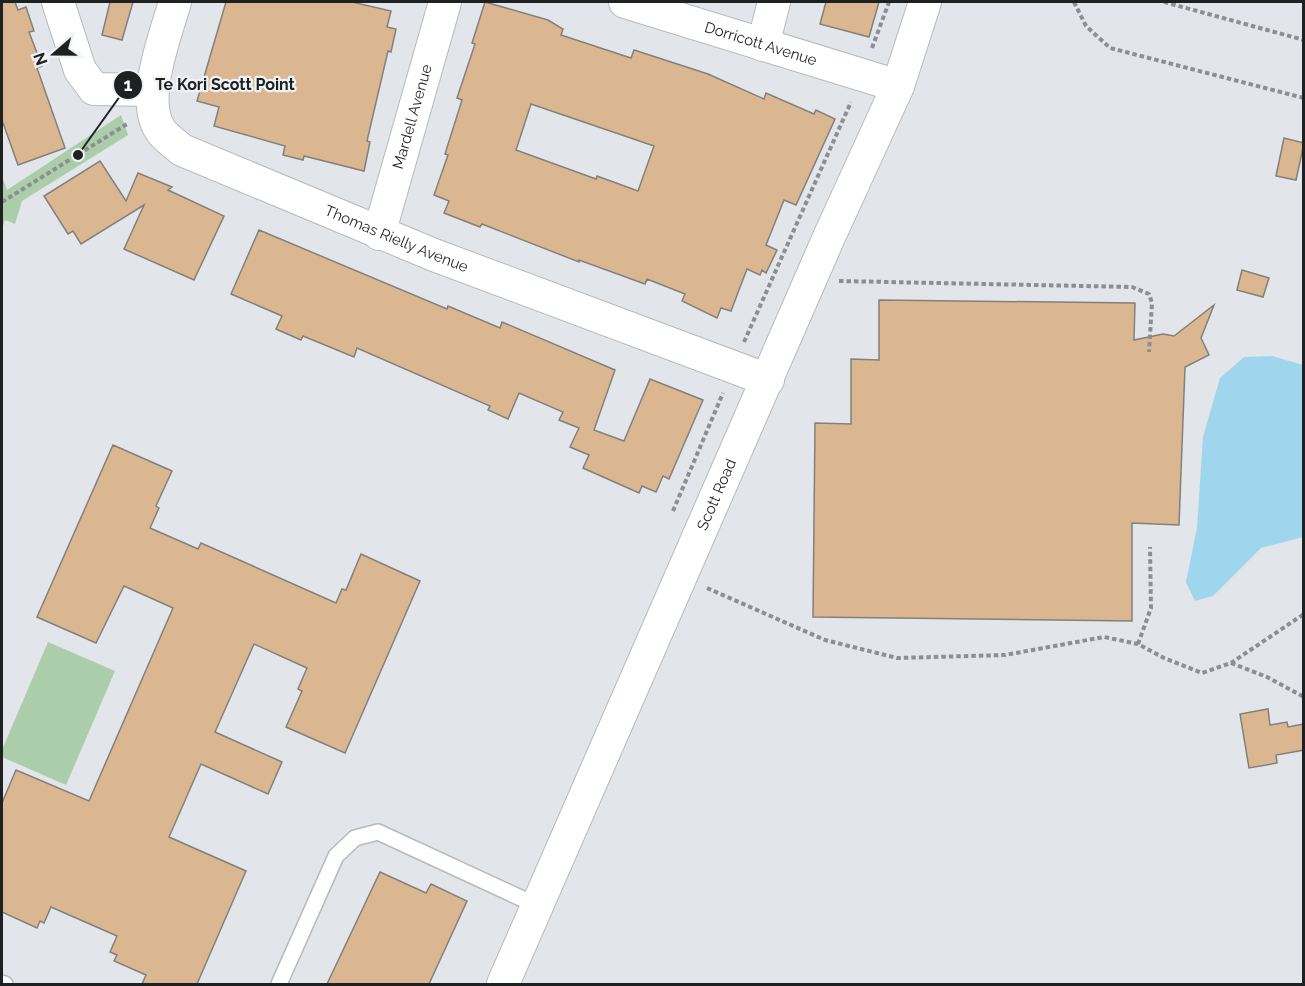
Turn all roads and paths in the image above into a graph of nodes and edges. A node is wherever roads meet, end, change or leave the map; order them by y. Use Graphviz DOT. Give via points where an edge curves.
graph roads {
  1 [pos="57,2"];
  2 [pos="174,2"];
  3 [pos="445,2"];
  4 [pos="625,2"];
  5 [pos="774,2"];
  6 [pos="889,2"];
  7 [pos="925,2"];
  8 [pos="1074,2"];
  9 [pos="1164,2"];
  10 [pos="1304,40"];
  11 [pos="763,45"];
  12 [pos="871,50"];
  13 [pos="898,86"];
  14 [pos="152,90"];
  15 [pos="1304,98"];
  16 [pos="851,102"];
  17 [pos="128,123"];
  18 [pos="2,202"];
  19 [pos="379,234"];
  20 [pos="812,274"];
  21 [pos="744,341"];
  22 [pos="1149,351"];
  23 [pos="768,380"];
  24 [pos="722,393"];
  25 [pos="673,511"];
  26 [pos="1150,547"];
  27 [pos="681,576"];
  28 [pos="1304,614"];
  29 [pos="1137,644"];
  30 [pos="1231,663"];
  31 [pos="1304,698"];
  32 [pos="538,906"];
  33 [pos="279,984"];
  34 [pos="503,984"];
  1 -- 14 [label="street" via="80,70 94,88"];
  2 -- 14 [label="street, Thomas Rielly Avenue"];
  3 -- 19 [label="street, Mardell Avenue"];
  4 -- 11 [label="street, Dorricott Avenue"];
  5 -- 11 [label="street"];
  6 -- 12 [label="path"];
  7 -- 13 [label="street, Scott Road"];
  8 -- 15 [label="path" via="1086,26 1110,48"];
  9 -- 10 [label="path"];
  11 -- 13 [label="street, Dorricott Avenue"];
  13 -- 20 [label="street, Scott Road"];
  14 -- 19 [label="street, Thomas Rielly Avenue" via="160,131 182,150"];
  16 -- 21 [label="path"];
  17 -- 18 [label="path"];
  19 -- 23 [label="street, Thomas Rielly Avenue"];
  20 -- 22 [label="path" via="833,281 1132,287 1149,294 1152,303"];
  20 -- 23 [label="street, Scott Road"];
  23 -- 27 [label="street, Scott Road"];
  24 -- 25 [label="path"];
  26 -- 29 [label="path" via="1151,608"];
  27 -- 29 [label="path" via="825,640 897,658 1005,655 1104,637"];
  27 -- 32 [label="street, Scott Road"];
  28 -- 30 [label="path"];
  29 -- 30 [label="path" via="1202,673"];
  30 -- 31 [label="path"];
  32 -- 33 [label="lane" via="378,832 355,838 336,856"];
  32 -- 34 [label="street, Scott Road"];
}
